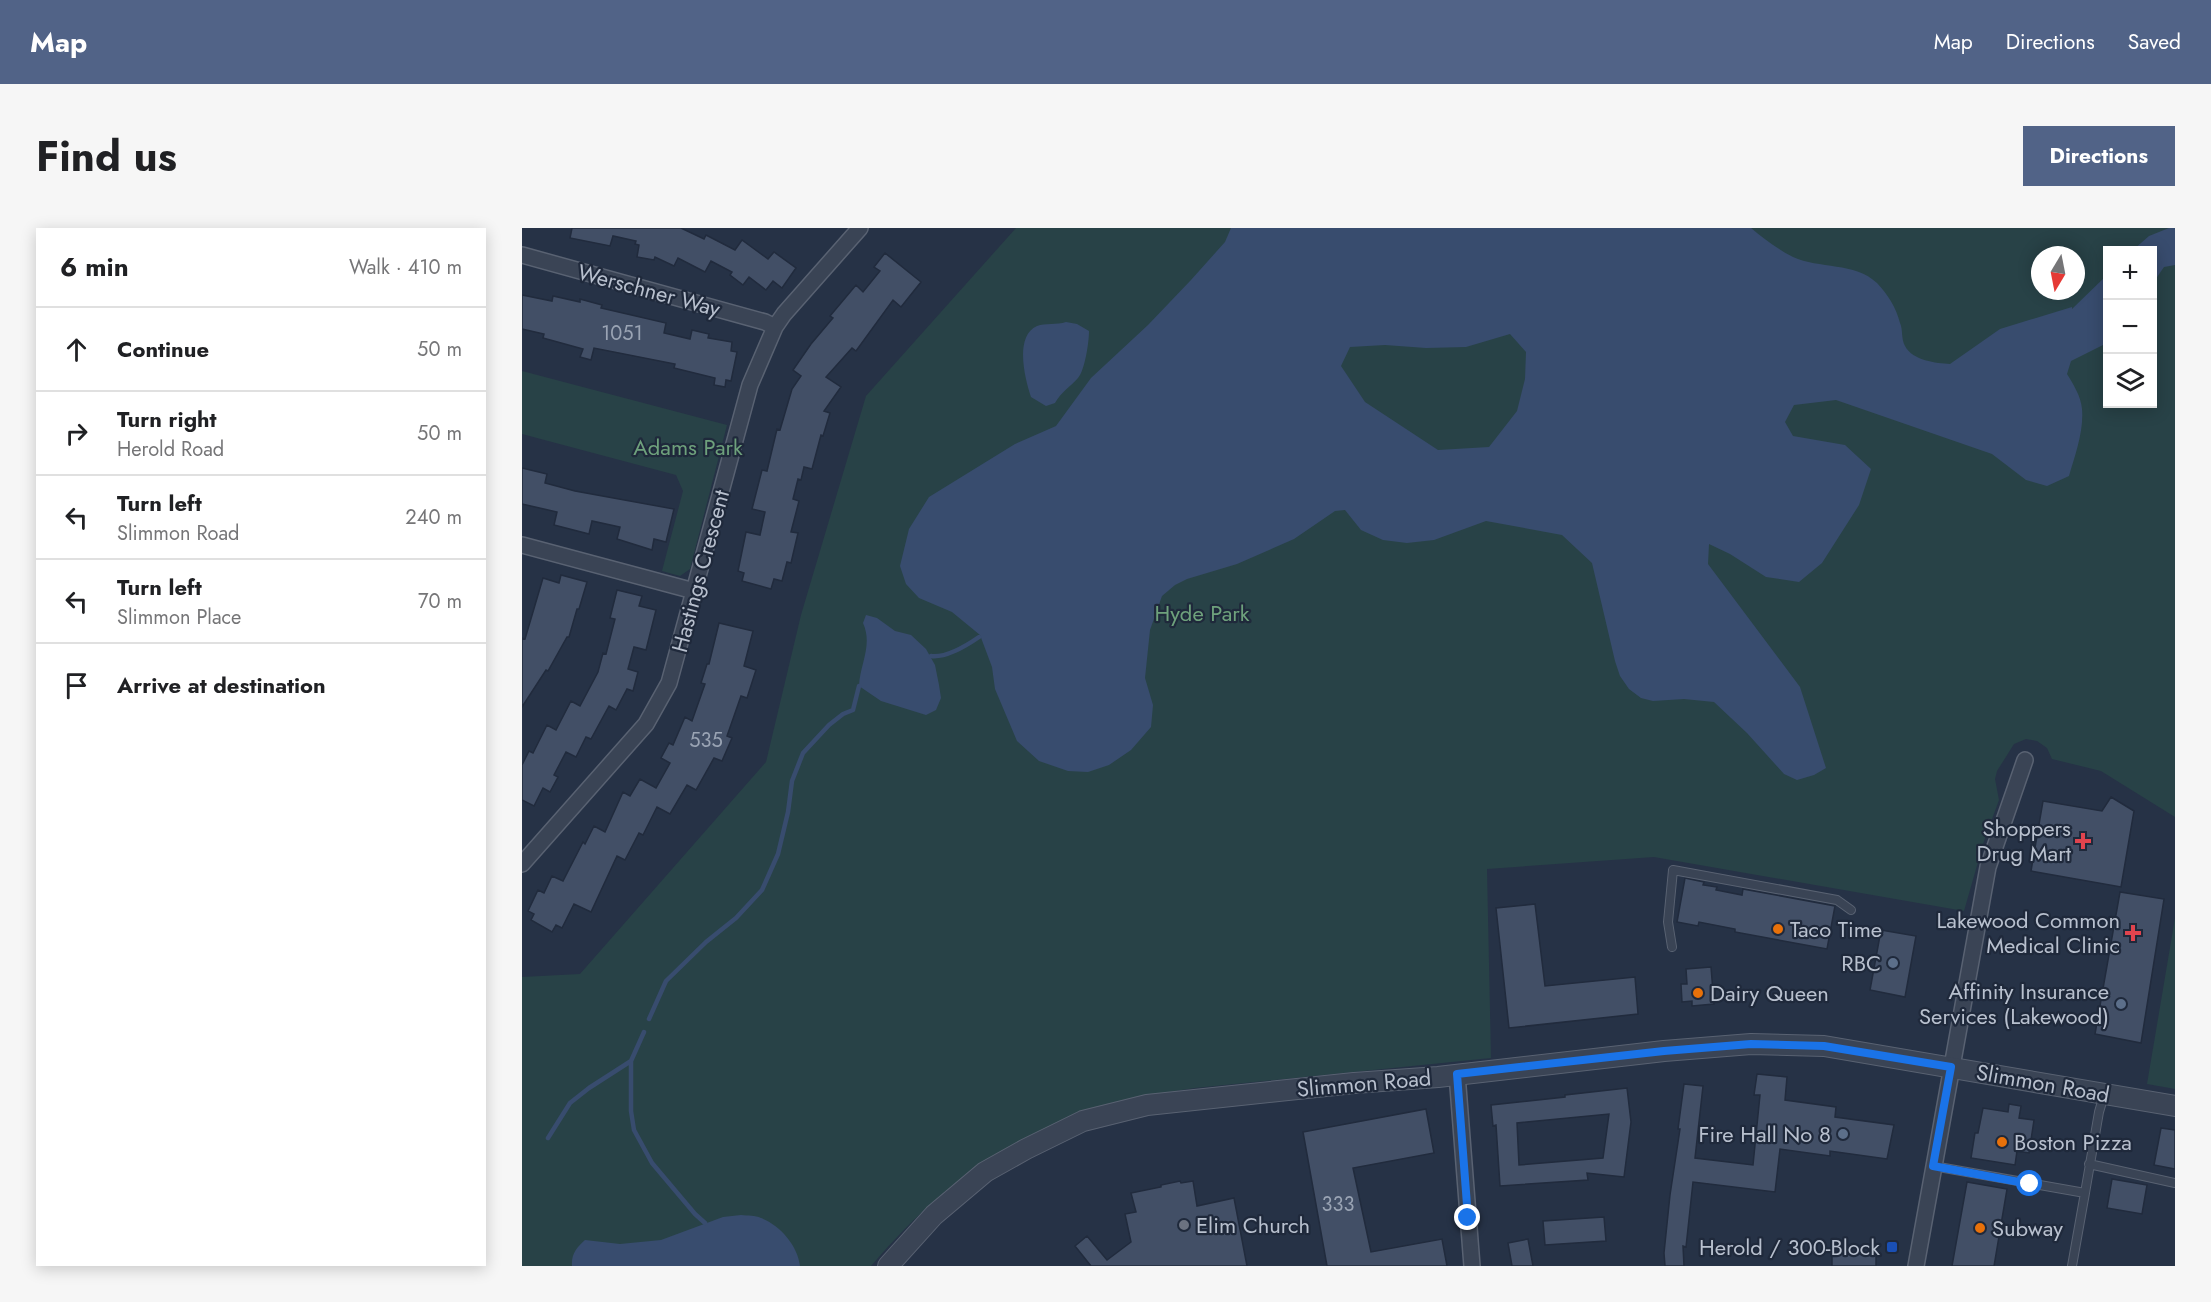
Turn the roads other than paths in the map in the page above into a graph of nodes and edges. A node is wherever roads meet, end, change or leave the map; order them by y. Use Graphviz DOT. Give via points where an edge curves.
graph roads {
  1 [pos="860,228"];
  2 [pos="522,255"];
  3 [pos="775,327"];
  4 [pos="522,547"];
  5 [pos="694,591"];
  6 [pos="2025,760"];
  7 [pos="522,864"];
  8 [pos="1851,909"];
  9 [pos="1672,947"];
  10 [pos="1951,1067"];
  11 [pos="1457,1074"];
  12 [pos="2104,1094"];
  13 [pos="2175,1106"];
  14 [pos="2090,1164"];
  15 [pos="1933,1166"];
  16 [pos="2175,1183"];
  17 [pos="2085,1193"];
  18 [pos="888,1266"];
  19 [pos="1472,1266"];
  20 [pos="1916,1266"];
  21 [pos="2072,1266"];
  1 -- 3 [label="street, Hastings Crescent"];
  2 -- 3 [label="street, Werschner Way"];
  3 -- 5 [label="street, Hastings Crescent" via="750,385"];
  4 -- 5 [label="street"];
  5 -- 7 [label="street, Hastings Crescent" via="669,683 646,724"];
  6 -- 10 [label="street" via="1988,867"];
  8 -- 9 [label="lane" via="1837,900 1672,870 1668,922"];
  10 -- 11 [label="street, Slimmon Road" via="1824,1046 1751,1044"];
  10 -- 12 [label="street, Slimmon Road"];
  10 -- 15 [label="street"];
  11 -- 18 [label="street, Slimmon Road" via="1148,1105 1083,1121 985,1172 934,1215"];
  11 -- 19 [label="street"];
  12 -- 13 [label="street, Slimmon Road"];
  12 -- 14 [label="lane"];
  14 -- 16 [label="lane"];
  14 -- 17 [label="lane"];
  15 -- 17 [label="lane"];
  15 -- 20 [label="street"];
  17 -- 21 [label="lane"];
}
